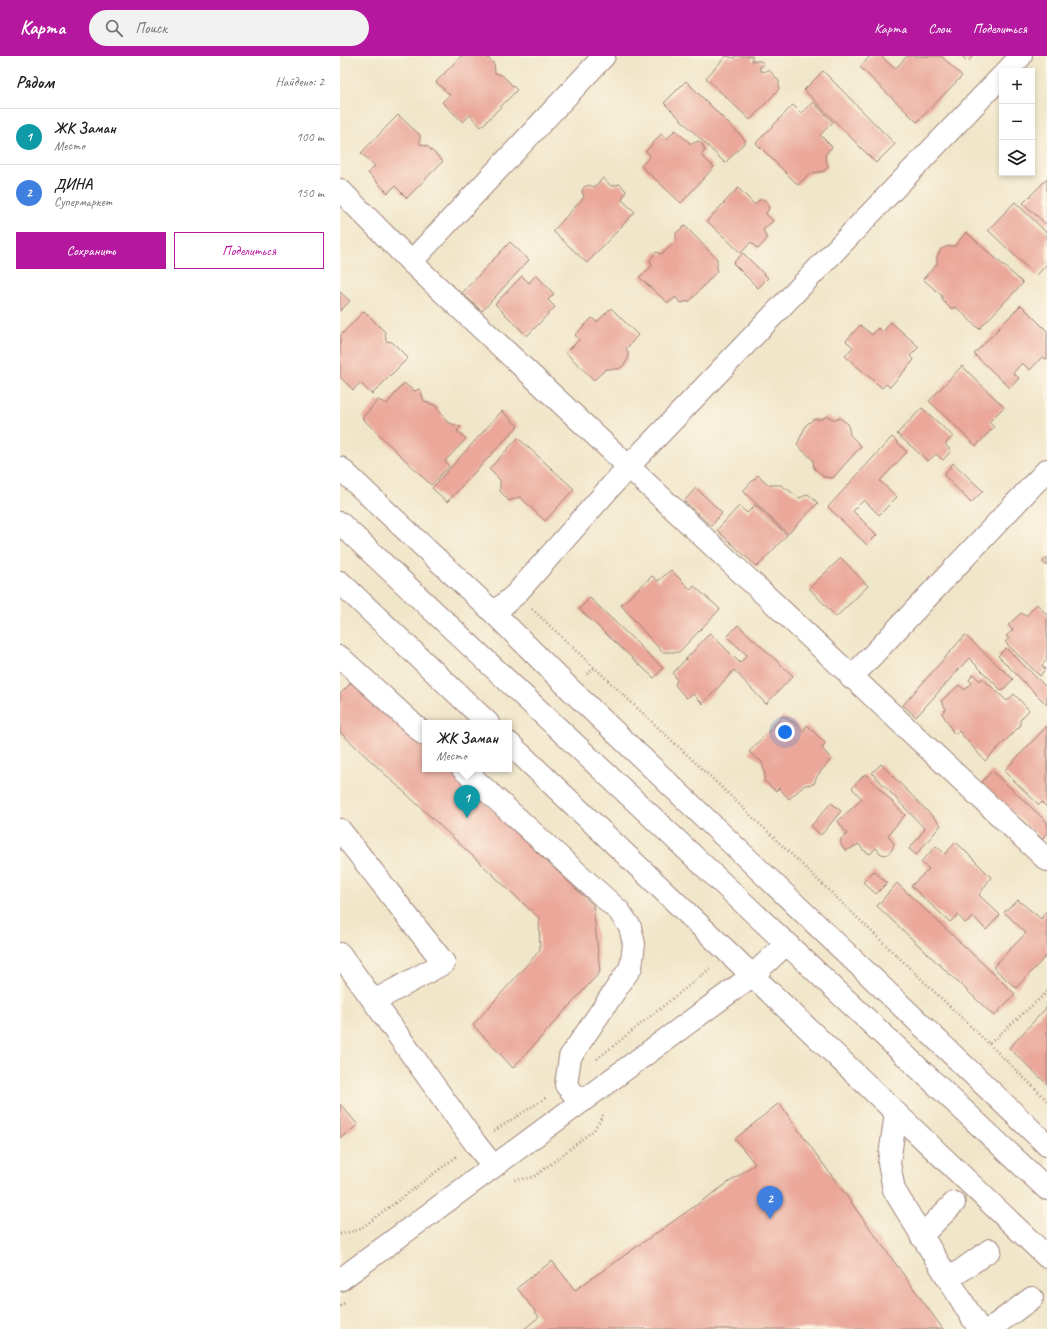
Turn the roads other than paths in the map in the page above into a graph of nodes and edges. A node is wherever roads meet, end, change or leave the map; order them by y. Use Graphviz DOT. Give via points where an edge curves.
graph roads {
  1 [pos="604,56"];
  2 [pos="1021,56"];
  3 [pos="1010,68"];
  4 [pos="999,79"];
  5 [pos="340,190"];
  6 [pos="411,262"];
  7 [pos="628,467"];
  8 [pos="340,468"];
  9 [pos="1047,470"];
  10 [pos="340,523"];
  11 [pos="340,582"];
  12 [pos="494,613"];
  13 [pos="340,657"];
  14 [pos="851,678"];
  15 [pos="485,720"];
  16 [pos="422,732"];
  17 [pos="512,746"];
  18 [pos="466,772"];
  19 [pos="340,830"];
  20 [pos="1047,860"];
  21 [pos="787,943"];
  22 [pos="340,954"];
  23 [pos="753,976"];
  24 [pos="374,1001"];
  25 [pos="581,1102"];
  26 [pos="896,1113"];
  27 [pos="1047,1145"];
  28 [pos="493,1166"];
  29 [pos="1047,1189"];
  30 [pos="954,1203"];
  31 [pos="921,1236"];
  32 [pos="990,1250"];
  33 [pos="1047,1257"];
  34 [pos="948,1279"];
  35 [pos="340,1280"];
  36 [pos="1032,1298"];
  37 [pos="979,1329"];
  38 [pos="990,1329"];
  1 -- 6 [label="street"];
  2 -- 3 [label="street"];
  4 -- 7 [label="street"];
  5 -- 6 [label="street"];
  6 -- 7 [label="street"];
  7 -- 12 [label="street" via="516,594"];
  7 -- 14 [label="street"];
  8 -- 12 [label="street"];
  9 -- 14 [label="street"];
  10 -- 21 [label="street"];
  11 -- 15 [label="street"];
  12 -- 27 [label="street" via="577,696"];
  13 -- 16 [label="street"];
  14 -- 20 [label="street"];
  17 -- 23 [label="street"];
  18 -- 25 [label="street" via="619,911 630,927 634,944 631,967 570,1057 566,1085"];
  19 -- 24 [label="street" via="444,963"];
  21 -- 23 [label="street"];
  21 -- 29 [label="street"];
  22 -- 24 [label="street"];
  23 -- 25 [label="street"];
  23 -- 26 [label="street"];
  24 -- 28 [label="street"];
  25 -- 28 [label="street"];
  26 -- 31 [label="street" via="889,1163 894,1190"];
  26 -- 33 [label="street"];
  28 -- 35 [label="street"];
  30 -- 31 [label="street"];
  31 -- 34 [label="street"];
  32 -- 34 [label="street"];
  34 -- 37 [label="street"];
  36 -- 38 [label="street"];
}
